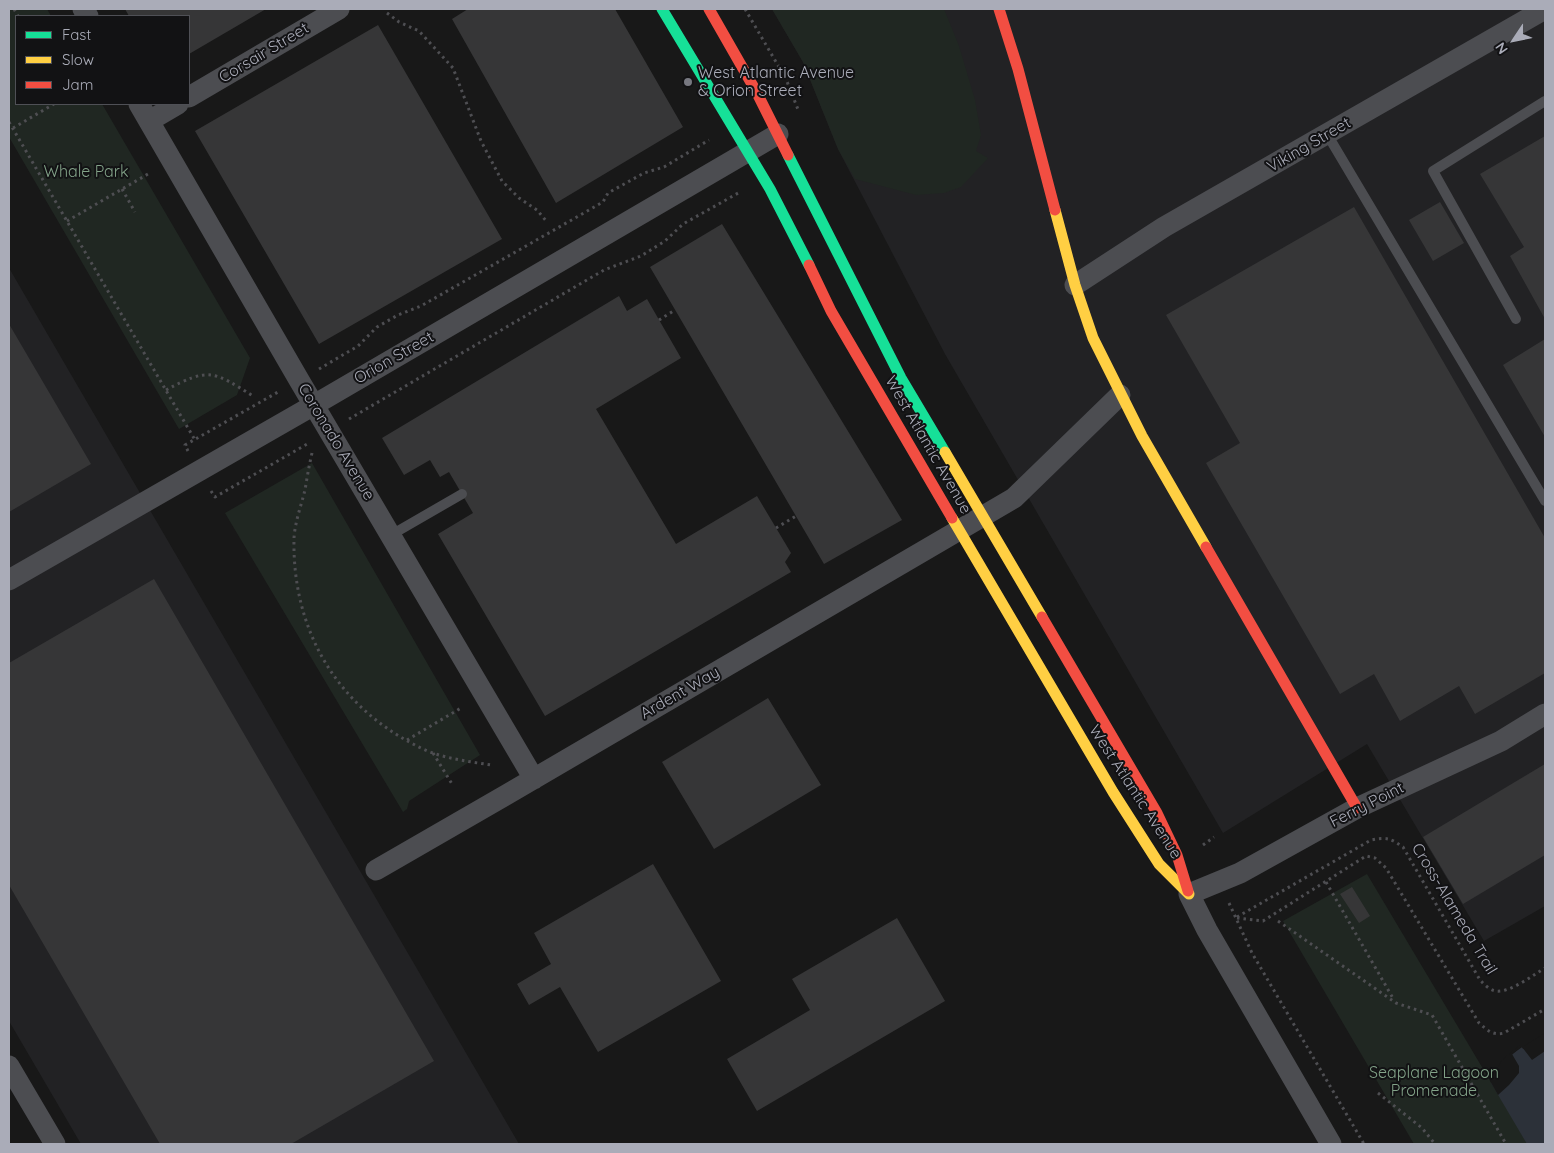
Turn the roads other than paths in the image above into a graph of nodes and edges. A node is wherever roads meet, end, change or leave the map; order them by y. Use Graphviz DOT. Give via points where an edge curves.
graph roads {
  1 [pos="339,9"];
  2 [pos="662,9"];
  3 [pos="709,9"];
  4 [pos="998,9"];
  5 [pos="1545,9"];
  6 [pos="190,97"];
  7 [pos="1545,102"];
  8 [pos="174,105"];
  9 [pos="144,113"];
  10 [pos="778,134"];
  11 [pos="1327,134"];
  12 [pos="749,151"];
  13 [pos="1075,285"];
  14 [pos="1516,319"];
  15 [pos="1120,395"];
  16 [pos="314,405"];
  17 [pos="462,494"];
  18 [pos="1545,501"];
  19 [pos="984,516"];
  20 [pos="959,530"];
  21 [pos="391,535"];
  22 [pos="9,580"];
  23 [pos="1545,714"];
  24 [pos="534,779"];
  25 [pos="1357,808"];
  26 [pos="376,870"];
  27 [pos="1189,894"];
  28 [pos="9,1066"];
  29 [pos="55,1144"];
  30 [pos="1331,1144"];
  1 -- 6 [label="street, Corsair Street"];
  2 -- 12 [label="street, West Atlantic Avenue"];
  3 -- 10 [label="street, West Atlantic Avenue"];
  4 -- 13 [label="street" via="1018,69"];
  5 -- 11 [label="street, Viking Street"];
  7 -- 14 [label="lane" via="1433,171"];
  8 -- 9 [label="street"];
  9 -- 16 [label="street, Coronado Avenue"];
  10 -- 12 [label="street, Orion Street"];
  10 -- 19 [label="street, West Atlantic Avenue" via="901,378"];
  11 -- 13 [label="street, Viking Street" via="1164,228"];
  11 -- 18 [label="lane"];
  12 -- 16 [label="street, Orion Street"];
  12 -- 20 [label="street, West Atlantic Avenue" via="793,231 831,311"];
  13 -- 15 [label="street" via="1093,338"];
  15 -- 19 [label="street, Ardent Way" via="1024,490"];
  15 -- 25 [label="street"];
  16 -- 21 [label="street, Coronado Avenue"];
  16 -- 22 [label="street, Orion Street"];
  17 -- 21 [label="lane"];
  19 -- 20 [label="street, Ardent Way"];
  19 -- 27 [label="street, West Atlantic Avenue" via="1157,813 1177,855"];
  20 -- 24 [label="street, Ardent Way"];
  20 -- 27 [label="street, West Atlantic Avenue" via="1113,792 1159,864"];
  21 -- 24 [label="street, Coronado Avenue"];
  23 -- 25 [label="street, Ferry Point" via="1501,741"];
  24 -- 26 [label="street, Ardent Way"];
  25 -- 27 [label="street, Ferry Point" via="1240,873"];
  27 -- 30 [label="street"];
  28 -- 29 [label="street"];
}
